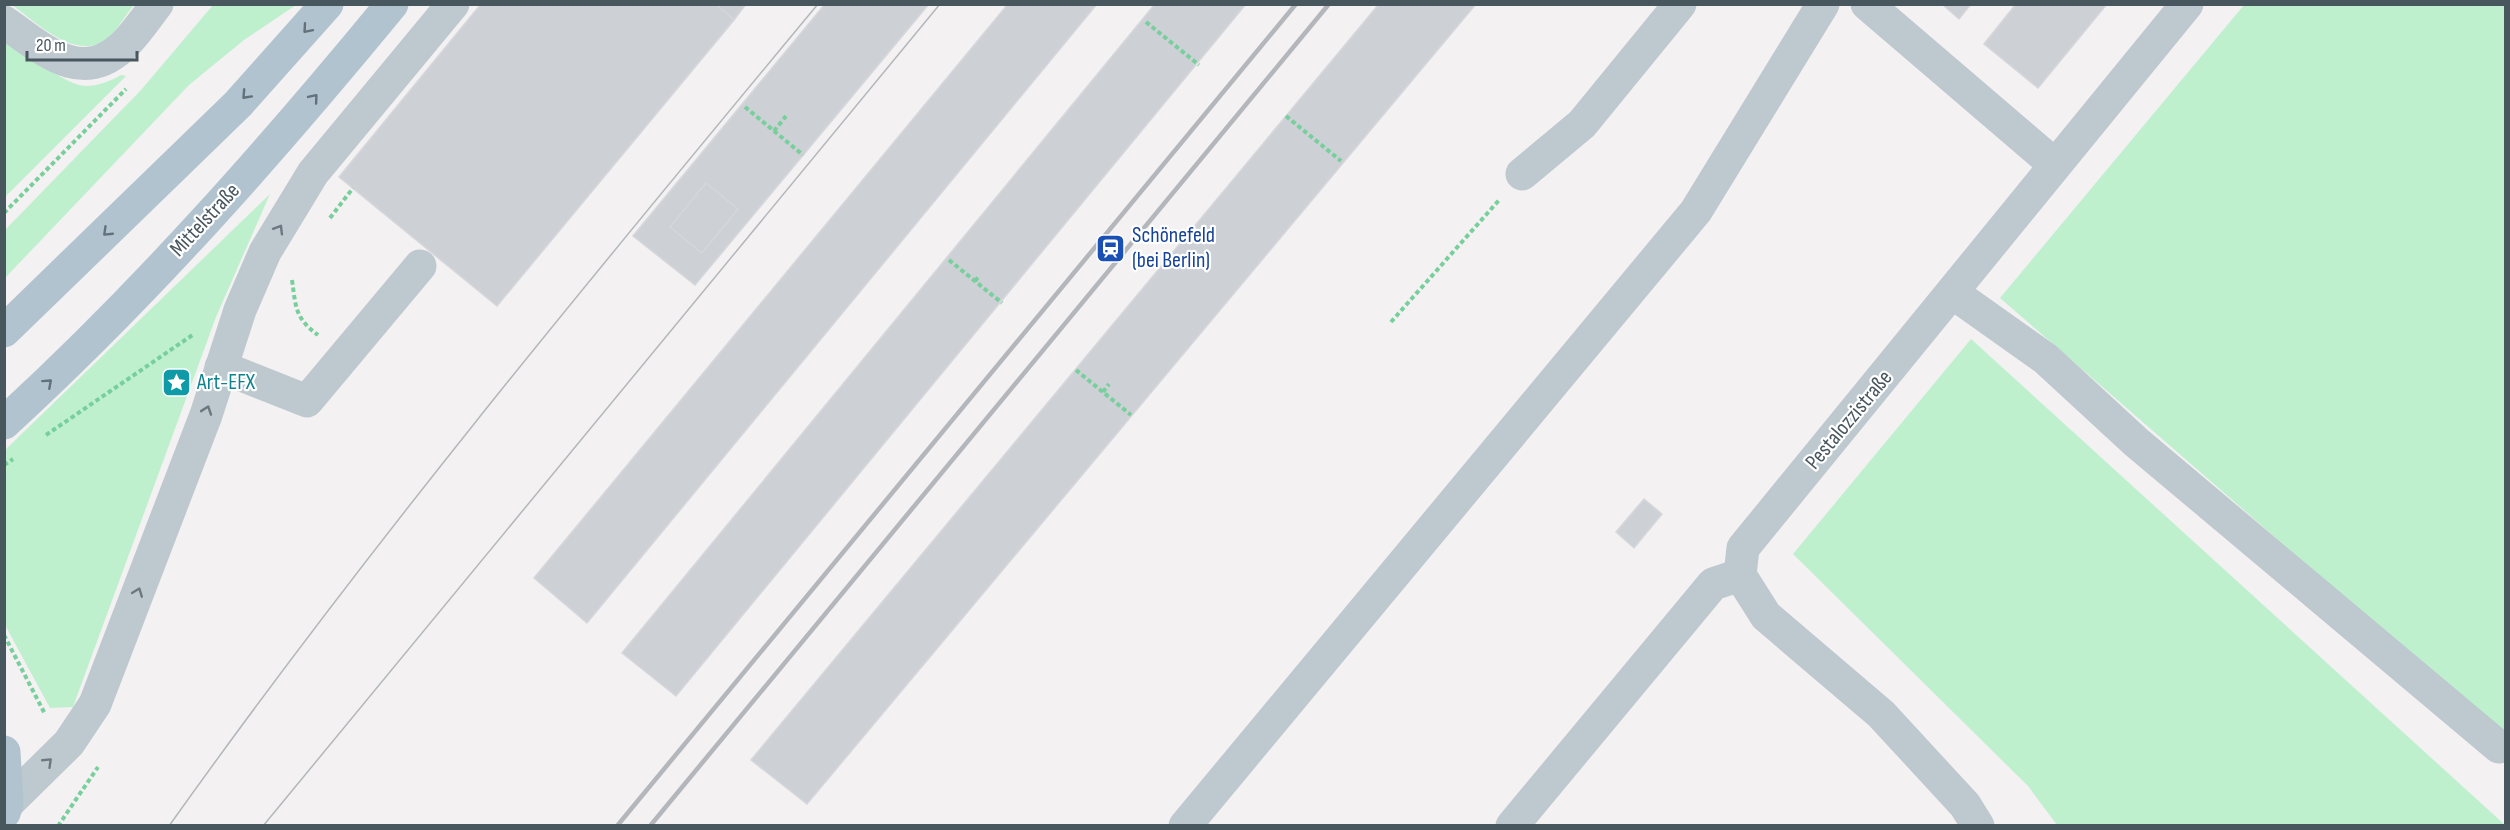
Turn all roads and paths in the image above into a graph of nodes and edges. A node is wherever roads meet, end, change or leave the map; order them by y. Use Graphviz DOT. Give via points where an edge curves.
graph roads {
  1 [pos="157,4"];
  2 [pos="327,4"];
  3 [pos="392,4"];
  4 [pos="453,4"];
  5 [pos="1680,4"];
  6 [pos="1823,4"];
  7 [pos="1867,4"];
  8 [pos="2187,4"];
  9 [pos="4,22"];
  10 [pos="1146,22"];
  11 [pos="1199,65"];
  12 [pos="134,82"];
  13 [pos="745,107"];
  14 [pos="786,116"];
  15 [pos="1286,116"];
  16 [pos="774,131"];
  17 [pos="803,155"];
  18 [pos="1341,161"];
  19 [pos="2055,165"];
  20 [pos="1522,174"];
  21 [pos="4,213"];
  22 [pos="949,260"];
  23 [pos="420,266"];
  24 [pos="291,272"];
  25 [pos="979,276"];
  26 [pos="975,281"];
  27 [pos="1953,293"];
  28 [pos="1002,303"];
  29 [pos="240,310"];
  30 [pos="1391,322"];
  31 [pos="4,331"];
  32 [pos="346,356"];
  33 [pos="221,367"];
  34 [pos="1076,370"];
  35 [pos="1109,384"];
  36 [pos="1103,392"];
  37 [pos="1131,415"];
  38 [pos="4,423"];
  39 [pos="45,436"];
  40 [pos="20,454"];
  41 [pos="4,465"];
  42 [pos="1740,575"];
  43 [pos="4,634"];
  44 [pos="69,743"];
  45 [pos="2499,747"];
  46 [pos="4,752"];
  47 [pos="6,809"];
  48 [pos="58,825"];
  49 [pos="1185,825"];
  50 [pos="1512,825"];
  51 [pos="1978,825"];
  1 -- 9 [label="street" via="122,47 105,60 87,65 69,63"];
  2 -- 31 [label="main road, one-way" via="238,104"];
  38 -- 3 [label="main road, Mittelstraße, one-way" via="57,375 144,285 302,112"];
  29 -- 4 [label="street, one-way" via="265,252 313,173"];
  5 -- 20 [label="street" via="1582,124"];
  6 -- 49 [label="street" via="1696,211"];
  7 -- 19 [label="street"];
  8 -- 19 [label="street, Pestalozzistraße"];
  10 -- 11 [label="path"];
  12 -- 21 [label="path"];
  13 -- 16 [label="path"];
  14 -- 16 [label="path"];
  15 -- 18 [label="path"];
  16 -- 17 [label="path"];
  19 -- 27 [label="street, Pestalozzistraße"];
  20 -- 30 [label="path"];
  22 -- 26 [label="path"];
  23 -- 32 [label="street"];
  24 -- 32 [label="path" via="303,324"];
  25 -- 26 [label="path"];
  26 -- 28 [label="path"];
  27 -- 42 [label="street, Pestalozzistraße" via="1743,548"];
  27 -- 45 [label="street" via="2046,359 2136,442"];
  29 -- 33 [label="street"];
  29 -- 39 [label="path" via="216,317"];
  32 -- 33 [label="street" via="307,401"];
  44 -- 33 [label="street, one-way" via="95,704"];
  34 -- 36 [label="path"];
  35 -- 36 [label="path"];
  36 -- 37 [label="path"];
  40 -- 41 [label="path"];
  42 -- 50 [label="street" via="1713,584"];
  42 -- 51 [label="street" via="1766,616 1881,714 1951,789"];
  43 -- 44 [label="path" via="45,714"];
  47 -- 44 [label="street, one-way"];
  44 -- 48 [label="path" via="97,769"];
  46 -- 47 [label="main road"];
}
